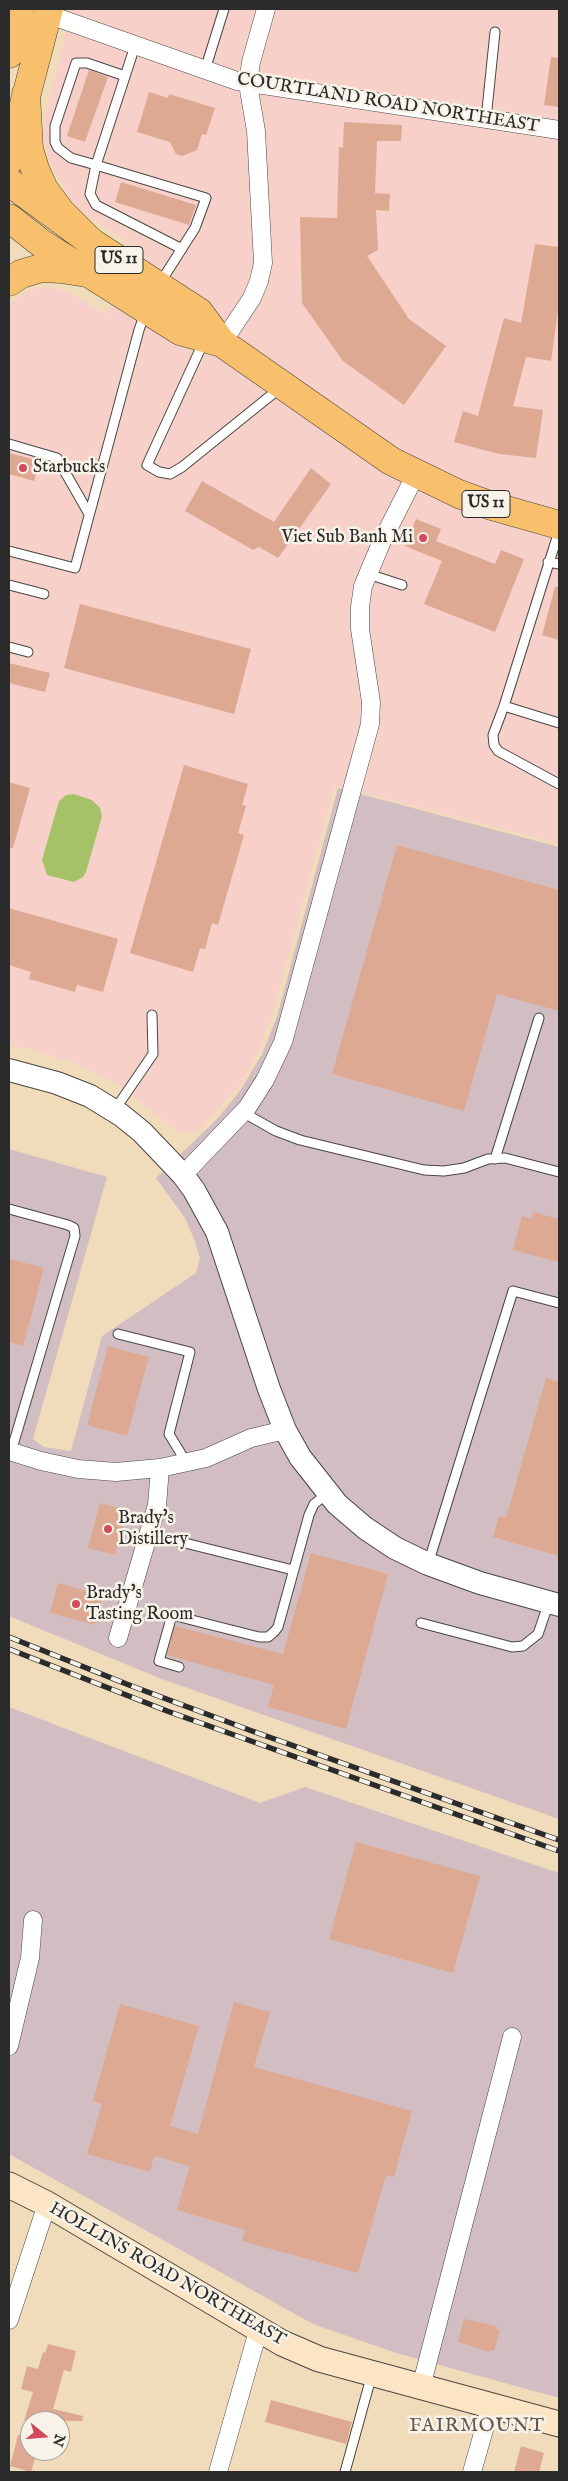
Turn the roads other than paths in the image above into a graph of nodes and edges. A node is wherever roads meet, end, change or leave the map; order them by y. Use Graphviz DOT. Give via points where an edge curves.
graph roads {
  1 [pos="20,9"];
  2 [pos="224,9"];
  3 [pos="266,9"];
  4 [pos="48,11"];
  5 [pos="495,32"];
  6 [pos="135,46"];
  7 [pos="9,54"];
  8 [pos="205,70"];
  9 [pos="125,76"];
  10 [pos="248,84"];
  11 [pos="26,94"];
  12 [pos="486,119"];
  13 [pos="559,130"];
  14 [pos="9,161"];
  15 [pos="96,165"];
  16 [pos="9,182"];
  17 [pos="9,218"];
  18 [pos="91,242"];
  19 [pos="182,249"];
  20 [pos="87,273"];
  21 [pos="9,282"];
  22 [pos="158,285"];
  23 [pos="146,311"];
  24 [pos="214,341"];
  25 [pos="282,385"];
  26 [pos="9,444"];
  27 [pos="416,474"];
  28 [pos="89,514"];
  29 [pos="559,525"];
  30 [pos="559,531"];
  31 [pos="9,550"];
  32 [pos="548,562"];
  33 [pos="559,564"];
  34 [pos="368,574"];
  35 [pos="9,585"];
  36 [pos="402,585"];
  37 [pos="44,594"];
  38 [pos="9,647"];
  39 [pos="28,652"];
  40 [pos="504,706"];
  41 [pos="559,720"];
  42 [pos="559,784"];
  43 [pos="152,1015"];
  44 [pos="539,1018"];
  45 [pos="9,1070"];
  46 [pos="114,1111"];
  47 [pos="244,1113"];
  48 [pos="495,1159"];
  49 [pos="559,1172"];
  50 [pos="182,1175"];
  51 [pos="9,1209"];
  52 [pos="559,1303"];
  53 [pos="118,1334"];
  54 [pos="285,1430"];
  55 [pos="10,1452"];
  56 [pos="186,1462"];
  57 [pos="160,1468"];
  58 [pos="328,1492"];
  59 [pos="177,1541"];
  60 [pos="428,1564"];
  61 [pos="293,1570"];
  62 [pos="554,1603"];
  63 [pos="421,1623"];
  64 [pos="118,1638"];
  65 [pos="179,1667"];
  66 [pos="33,1920"];
  67 [pos="512,2037"];
  68 [pos="9,2046"];
  69 [pos="9,2185"];
  70 [pos="47,2204"];
  71 [pos="9,2320"];
  72 [pos="258,2330"];
  73 [pos="372,2374"];
  74 [pos="421,2387"];
  75 [pos="491,2406"];
  76 [pos="559,2424"];
  77 [pos="218,2472"];
  78 [pos="345,2472"];
  79 [pos="472,2472"];
  1 -- 7 [label="main road"];
  2 -- 8 [label="lane"];
  3 -- 10 [label="street"];
  4 -- 6 [label="street, COURTLAND ROAD NORTHEAST"];
  4 -- 11 [label="main road"];
  5 -- 12 [label="lane"];
  6 -- 8 [label="street, COURTLAND ROAD NORTHEAST"];
  6 -- 9 [label="lane"];
  8 -- 10 [label="street, COURTLAND ROAD NORTHEAST"];
  9 -- 15 [label="lane"];
  9 -- 15 [label="lane" via="82,62 73,68 55,126 55,142 71,158"];
  10 -- 12 [label="street, COURTLAND ROAD NORTHEAST"];
  10 -- 24 [label="street" via="256,131 263,263 252,298"];
  11 -- 14 [label="main road"];
  11 -- 18 [label="main road" via="29,149 35,169 44,189 61,212"];
  12 -- 13 [label="street, COURTLAND ROAD NORTHEAST"];
  15 -- 19 [label="lane" via="90,194 96,205"];
  15 -- 19 [label="lane" via="206,198 195,228"];
  16 -- 18 [label="main road, US 11"];
  17 -- 20 [label="main road, US 11"];
  18 -- 22 [label="main road, US 11"];
  19 -- 22 [label="lane"];
  20 -- 21 [label="main road" via="41,268 21,274"];
  20 -- 23 [label="main road, US 11"];
  22 -- 24 [label="main road, US 11" via="199,312"];
  23 -- 24 [label="main road, US 11" via="180,331"];
  23 -- 28 [label="lane" via="138,330"];
  24 -- 25 [label="main road, US 11"];
  24 -- 25 [label="lane" via="147,465 170,474 182,467"];
  25 -- 27 [label="main road, US 11" via="391,461"];
  26 -- 28 [label="lane" via="57,458"];
  27 -- 29 [label="main road, US 11" via="492,506"];
  27 -- 34 [label="street"];
  28 -- 31 [label="lane" via="75,568"];
  30 -- 32 [label="lane"];
  32 -- 33 [label="lane"];
  32 -- 40 [label="lane"];
  34 -- 36 [label="lane"];
  34 -- 47 [label="street" via="360,607 360,629 371,702 366,745 283,1042 265,1080"];
  35 -- 37 [label="lane"];
  38 -- 39 [label="lane"];
  40 -- 41 [label="lane"];
  40 -- 42 [label="lane" via="494,735 498,751"];
  43 -- 46 [label="lane" via="153,1054"];
  44 -- 48 [label="lane"];
  45 -- 46 [label="street" via="57,1082"];
  46 -- 50 [label="street" via="142,1132"];
  47 -- 48 [label="lane" via="300,1140 424,1170 444,1171"];
  47 -- 50 [label="street"];
  48 -- 49 [label="lane" via="505,1158"];
  50 -- 54 [label="street" via="194,1190 216,1232"];
  51 -- 55 [label="lane" via="68,1225 74,1228 75,1236"];
  52 -- 60 [label="lane" via="513,1290"];
  53 -- 56 [label="lane" via="190,1352 169,1434"];
  54 -- 56 [label="street" via="251,1438 206,1458"];
  54 -- 58 [label="street" via="300,1457"];
  55 -- 57 [label="street" via="78,1469 116,1472"];
  56 -- 57 [label="street"];
  57 -- 64 [label="street" via="156,1505"];
  58 -- 60 [label="street" via="365,1528"];
  58 -- 61 [label="lane" via="314,1504"];
  59 -- 61 [label="lane"];
  60 -- 62 [label="street" via="480,1583"];
  61 -- 65 [label="lane" via="278,1627 268,1637 172,1616 158,1661"];
  62 -- 63 [label="lane" via="538,1634 523,1646 512,1648"];
  66 -- 68 [label="street" via="30,1958"];
  67 -- 74 [label="street"];
  69 -- 70 [label="main road, HOLLINS ROAD NORTHEAST"];
  70 -- 71 [label="street"];
  70 -- 72 [label="main road, HOLLINS ROAD NORTHEAST"];
  72 -- 73 [label="main road, HOLLINS ROAD NORTHEAST" via="319,2359"];
  72 -- 77 [label="street"];
  73 -- 74 [label="main road, HOLLINS ROAD NORTHEAST"];
  73 -- 78 [label="lane"];
  74 -- 75 [label="main road, HOLLINS ROAD NORTHEAST"];
  75 -- 76 [label="main road, HOLLINS ROAD NORTHEAST"];
  75 -- 79 [label="street"];
}
